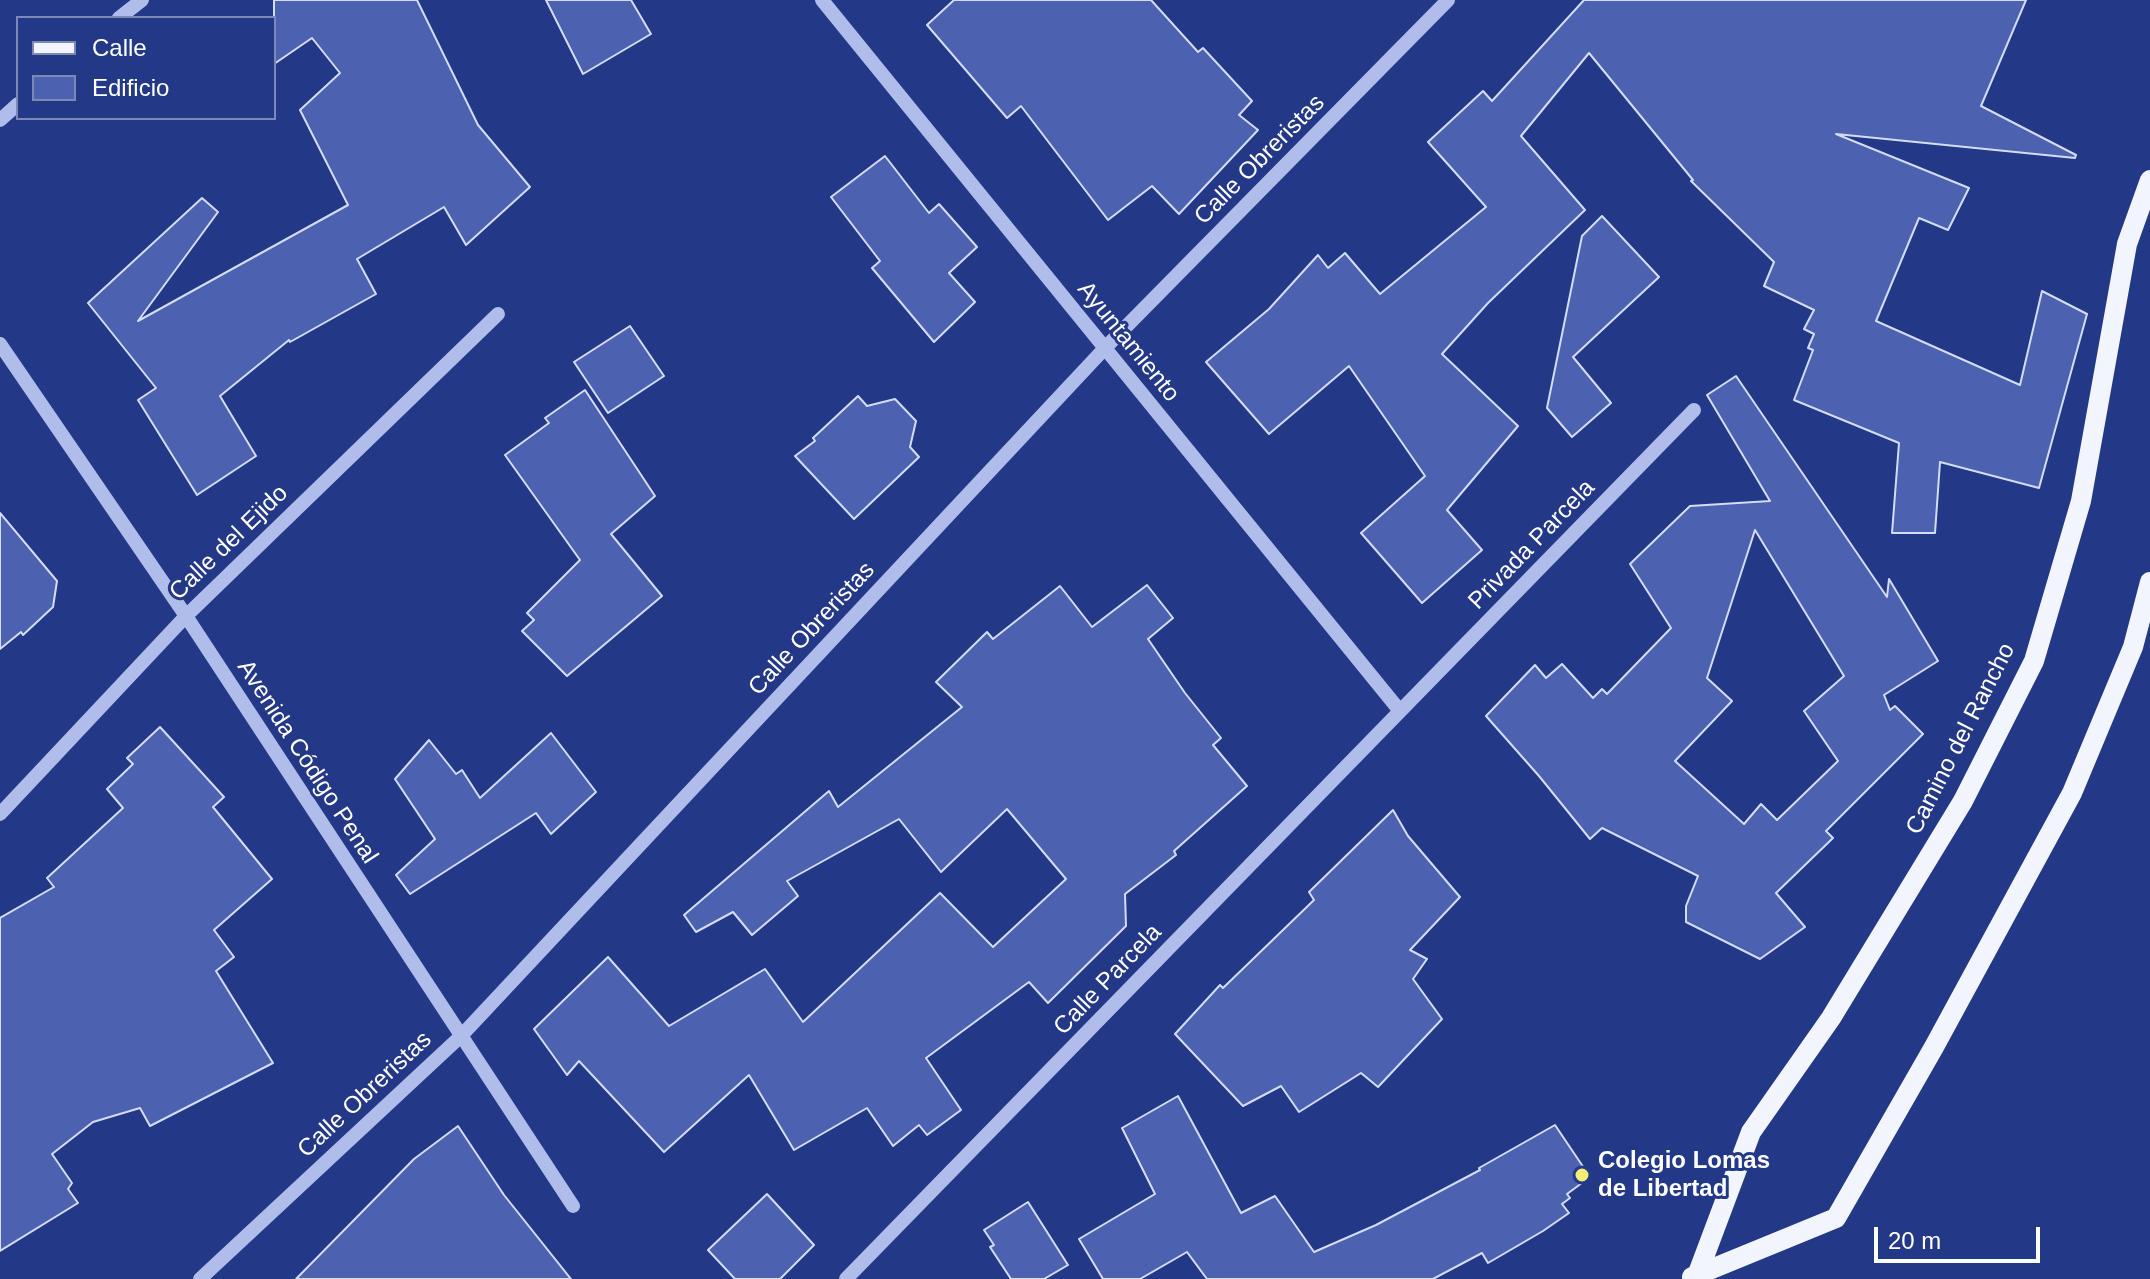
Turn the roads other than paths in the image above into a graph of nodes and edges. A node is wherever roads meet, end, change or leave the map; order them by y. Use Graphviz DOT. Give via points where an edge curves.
graph roads {
  1 [pos="142,0"];
  2 [pos="822,0"];
  3 [pos="1448,0"];
  4 [pos="122,16"];
  5 [pos="16,106"];
  6 [pos="0,120"];
  7 [pos="2150,180"];
  8 [pos="498,314"];
  9 [pos="0,344"];
  10 [pos="1105,348"];
  11 [pos="1694,410"];
  12 [pos="2150,582"];
  13 [pos="186,616"];
  14 [pos="1400,711"];
  15 [pos="0,814"];
  16 [pos="461,1036"];
  17 [pos="573,1206"];
  18 [pos="1693,1276"];
  19 [pos="200,1279"];
  20 [pos="846,1279"];
  1 -- 4 [label="street"];
  2 -- 10 [label="street, Ayuntamiento"];
  3 -- 10 [label="street, Calle Obreristas"];
  5 -- 6 [label="street"];
  7 -- 18 [label="main road, Camino del Rancho" via="2127,244 2081,501 2034,661 1963,801 1831,1018 1751,1132"];
  8 -- 13 [label="street, Calle del Ejido"];
  9 -- 13 [label="street, Avenida Código Penal"];
  10 -- 14 [label="street, Ayuntamiento"];
  10 -- 16 [label="street, Calle Obreristas"];
  11 -- 14 [label="street, Privada Parcela"];
  12 -- 18 [label="main road, Camino del Rancho" via="2133,647 2072,793 1836,1218"];
  13 -- 15 [label="street, Calle del Ejido"];
  13 -- 16 [label="street, Avenida Código Penal"];
  14 -- 20 [label="street, Calle Parcela"];
  16 -- 17 [label="street, Avenida Código Penal"];
  16 -- 19 [label="street, Calle Obreristas"];
}
